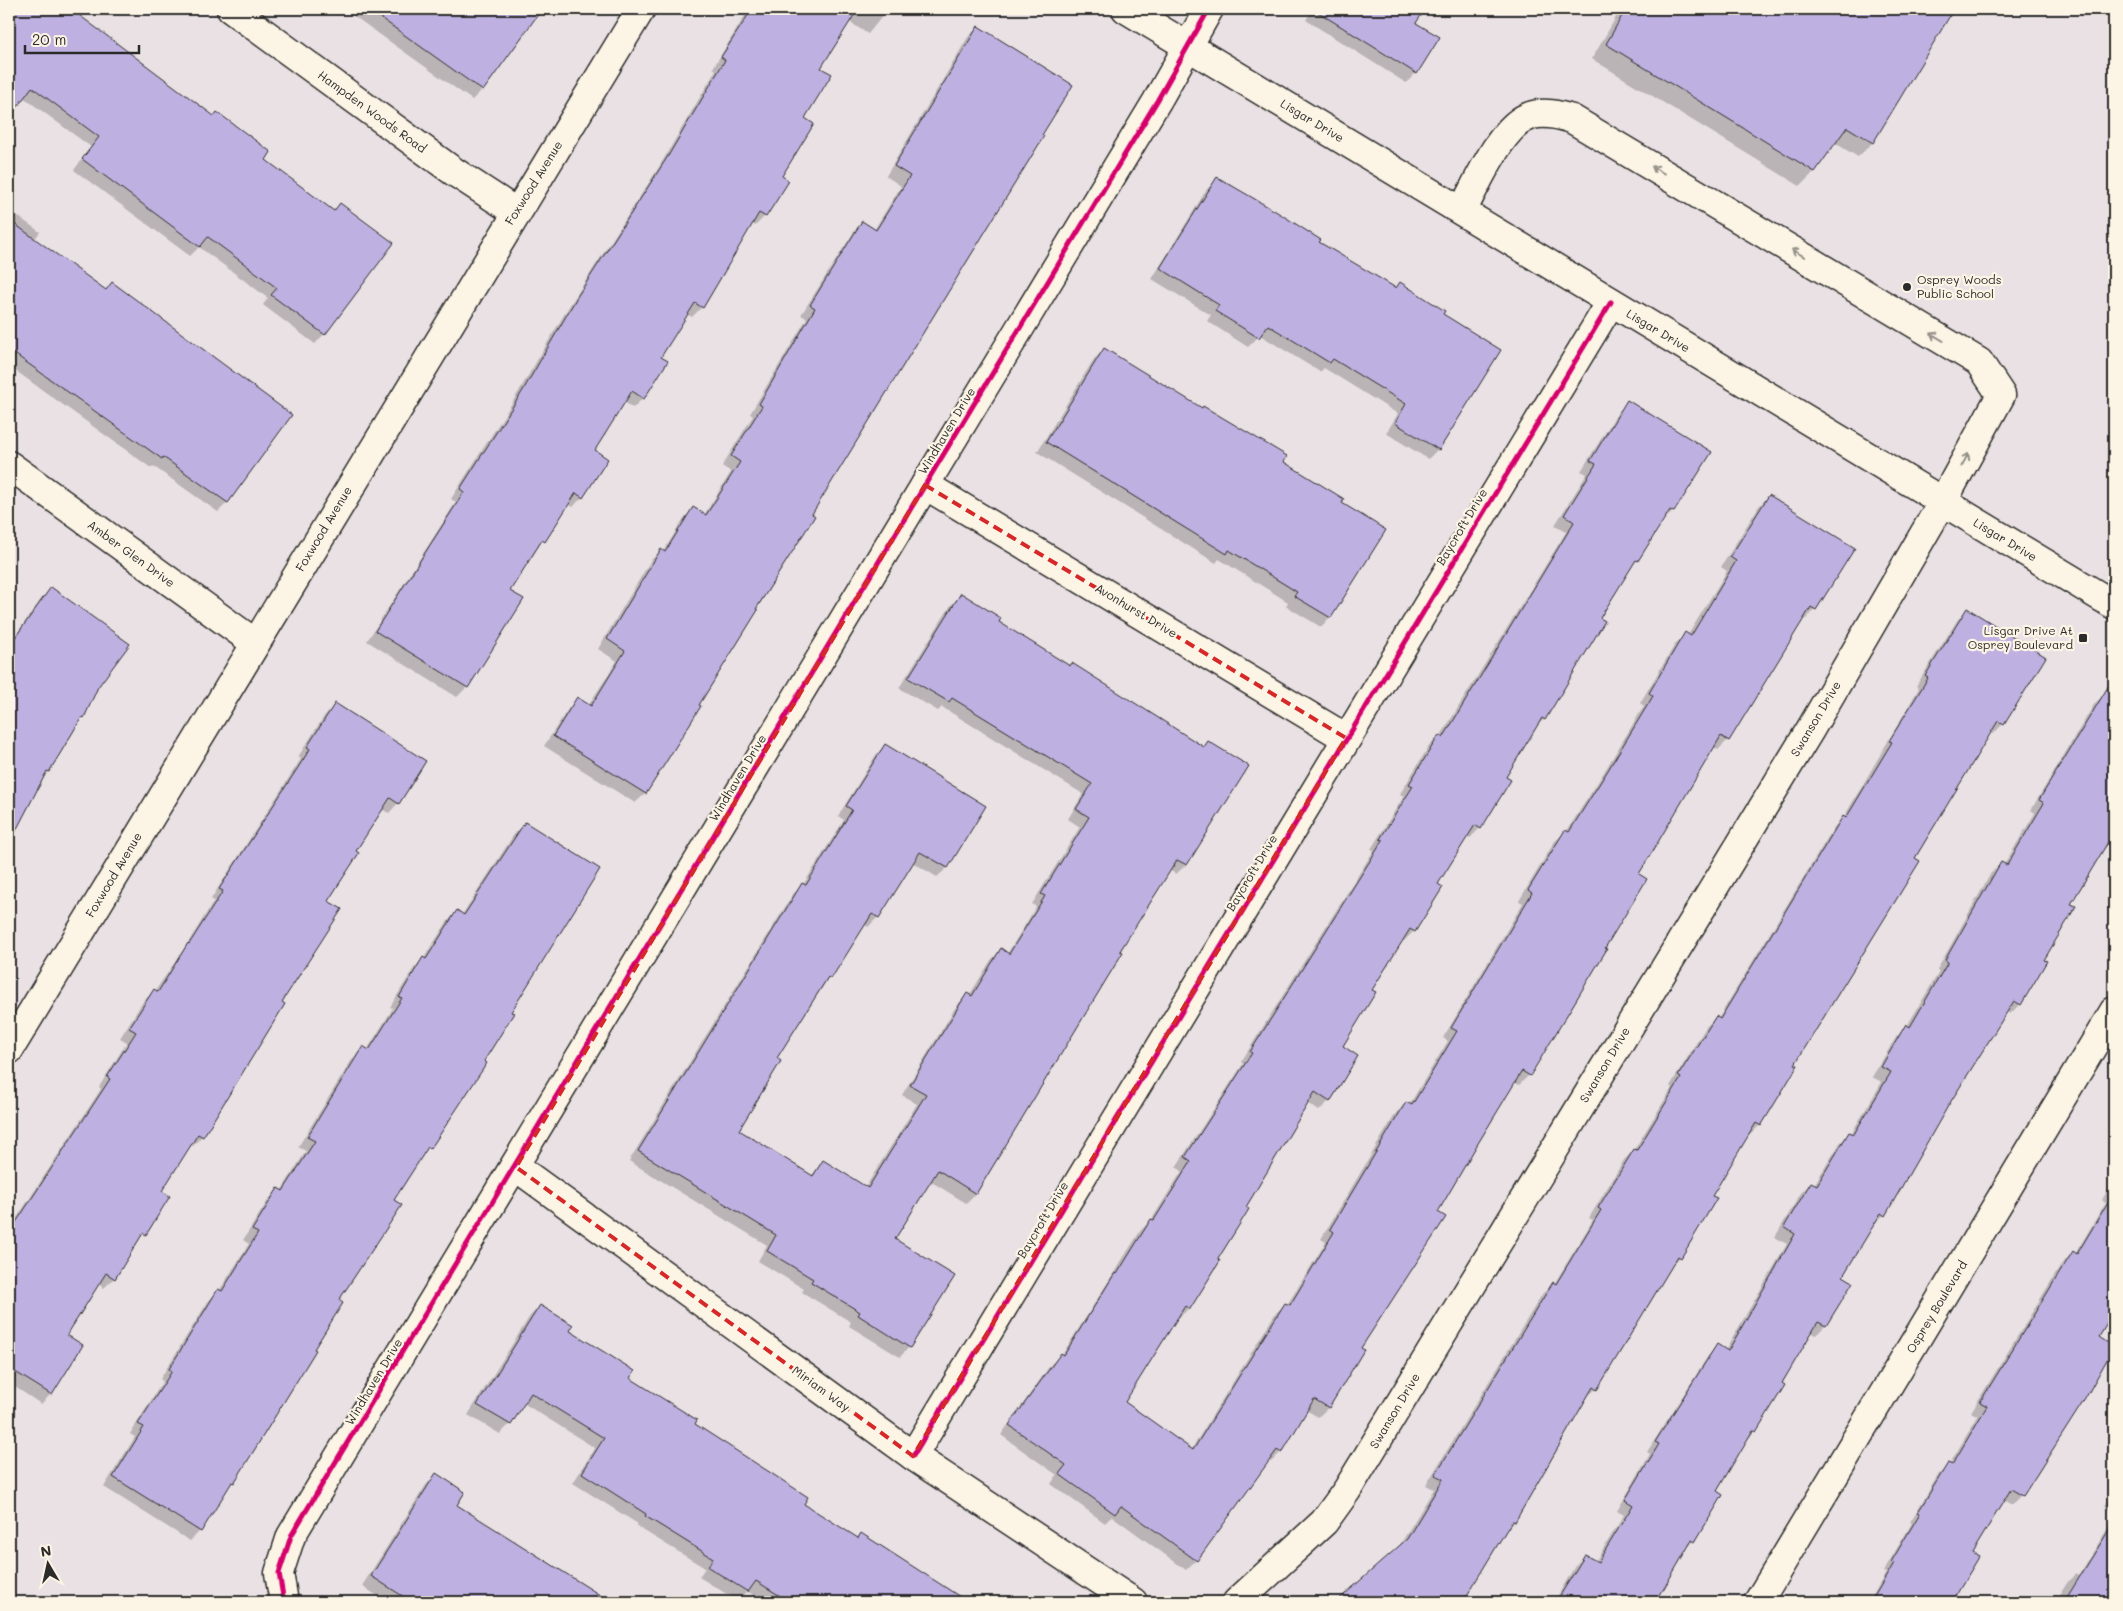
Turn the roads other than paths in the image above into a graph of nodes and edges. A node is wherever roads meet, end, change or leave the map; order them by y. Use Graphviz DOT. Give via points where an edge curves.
graph roads {
  1 [pos="231,9"];
  2 [pos="641,9"];
  3 [pos="1126,9"];
  4 [pos="1209,9"];
  5 [pos="1188,47"];
  6 [pos="1462,211"];
  7 [pos="516,212"];
  8 [pos="1611,302"];
  9 [pos="9,465"];
  10 [pos="926,486"];
  11 [pos="1942,503"];
  12 [pos="2114,605"];
  13 [pos="255,643"];
  14 [pos="1346,738"];
  15 [pos="2114,1011"];
  16 [pos="9,1050"];
  17 [pos="516,1167"];
  18 [pos="913,1456"];
  19 [pos="284,1602"];
  20 [pos="1132,1602"];
  21 [pos="1237,1602"];
  22 [pos="1758,1602"];
  1 -- 7 [label="street, Hampden Woods Road" via="453,171"];
  2 -- 7 [label="street, Foxwood Avenue"];
  3 -- 5 [label="street, Lisgar Drive"];
  4 -- 5 [label="street, Windhaven Drive"];
  5 -- 6 [label="street, Lisgar Drive"];
  5 -- 10 [label="street, Windhaven Drive"];
  6 -- 8 [label="street, Lisgar Drive"];
  11 -- 6 [label="street, Swanson Drive, one-way" via="2001,396 1979,362 1572,119 1554,114 1530,116 1516,125 1492,157"];
  7 -- 13 [label="street, Foxwood Avenue"];
  8 -- 11 [label="street, Lisgar Drive"];
  8 -- 14 [label="street, Baycroft Drive"];
  9 -- 13 [label="street, Amber Glen Drive"];
  10 -- 14 [label="street, Avonhurst Drive"];
  10 -- 17 [label="street, Windhaven Drive"];
  11 -- 12 [label="street, Lisgar Drive"];
  11 -- 21 [label="street, Swanson Drive" via="1810,730 1347,1490 1324,1522"];
  13 -- 16 [label="street, Foxwood Avenue"];
  14 -- 18 [label="street, Baycroft Drive"];
  15 -- 22 [label="street, Osprey Boulevard"];
  17 -- 18 [label="street, Miriam Way"];
  17 -- 19 [label="street, Windhaven Drive" via="291,1536 279,1573"];
  18 -- 20 [label="street, Miriam Way"];
}
